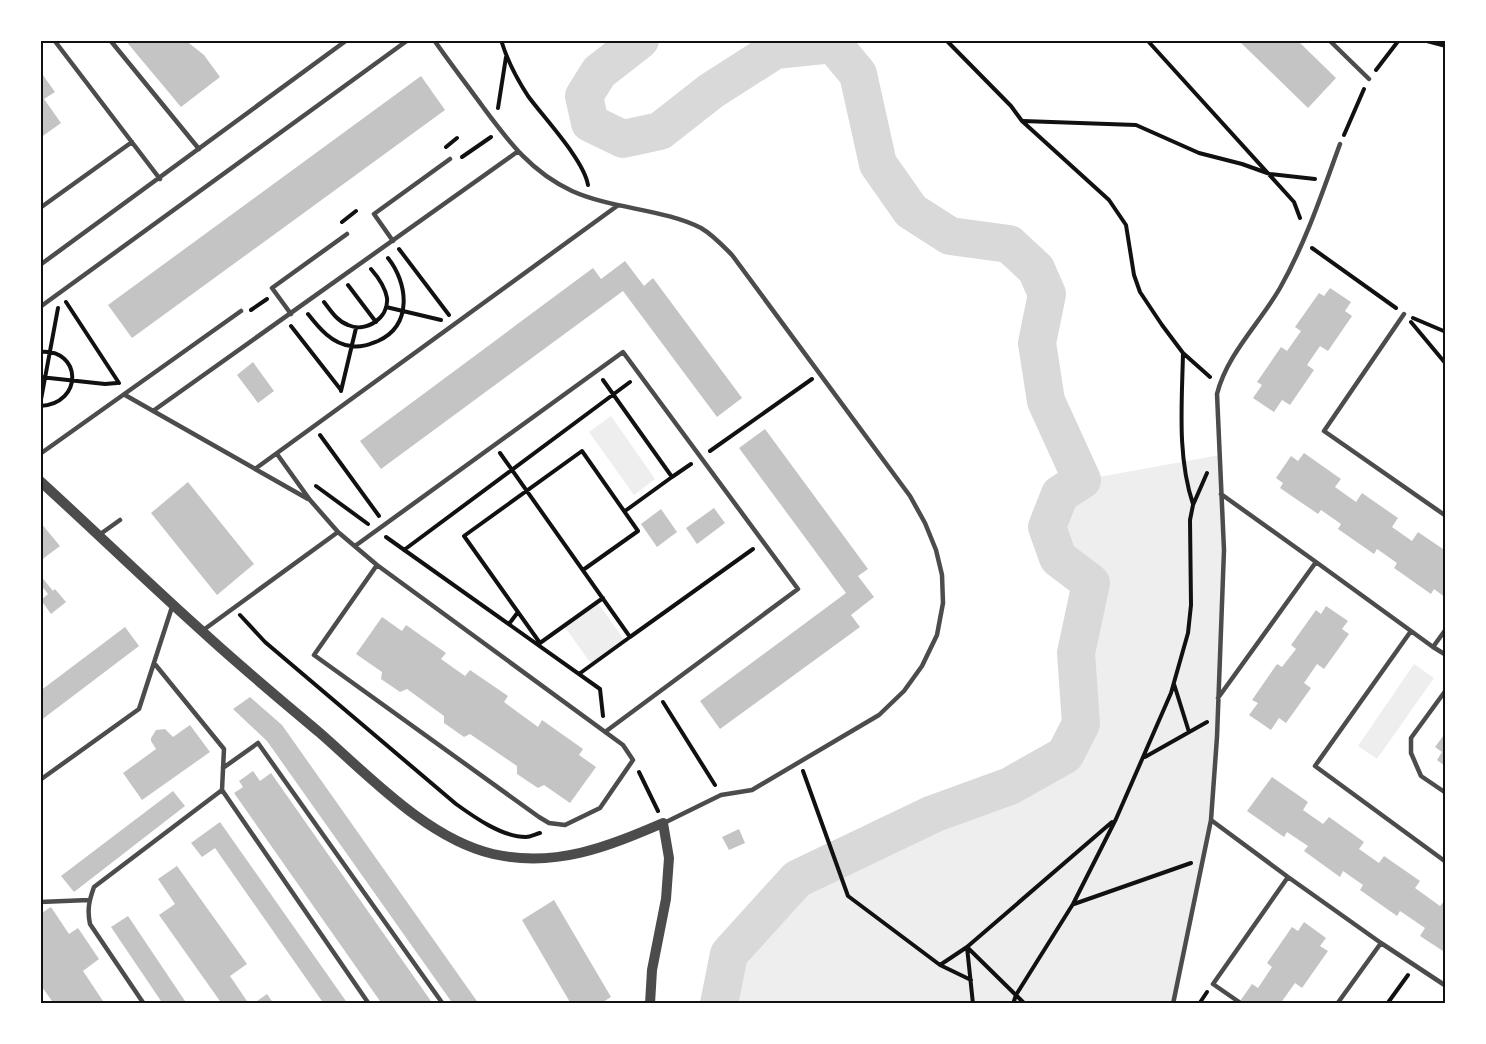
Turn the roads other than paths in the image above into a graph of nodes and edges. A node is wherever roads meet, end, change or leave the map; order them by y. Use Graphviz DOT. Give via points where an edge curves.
graph roads {
  1 [pos="54,40"];
  2 [pos="110,40"];
  3 [pos="347,40"];
  4 [pos="408,40"];
  5 [pos="434,40"];
  6 [pos="1329,40"];
  7 [pos="1369,79"];
  8 [pos="132,142"];
  9 [pos="1340,144"];
  10 [pos="199,149"];
  11 [pos="517,152"];
  12 [pos="450,159"];
  13 [pos="160,178"];
  14 [pos="617,206"];
  15 [pos="40,208"];
  16 [pos="347,234"];
  17 [pos="393,241"];
  18 [pos="40,265"];
  19 [pos="40,307"];
  20 [pos="241,311"];
  21 [pos="291,314"];
  22 [pos="1404,314"];
  23 [pos="126,394"];
  24 [pos="153,411"];
  25 [pos="40,454"];
  26 [pos="277,454"];
  27 [pos="255,469"];
  28 [pos="40,481"];
  29 [pos="1221,494"];
  30 [pos="310,500"];
  31 [pos="1446,516"];
  32 [pos="120,520"];
  33 [pos="338,532"];
  34 [pos="99,535"];
  35 [pos="355,546"];
  36 [pos="1316,562"];
  37 [pos="377,565"];
  38 [pos="173,604"];
  39 [pos="1446,629"];
  40 [pos="202,631"];
  41 [pos="1412,631"];
  42 [pos="1433,647"];
  43 [pos="1446,655"];
  44 [pos="154,663"];
  45 [pos="1446,690"];
  46 [pos="1218,698"];
  47 [pos="605,732"];
  48 [pos="223,768"];
  49 [pos="40,780"];
  50 [pos="222,790"];
  51 [pos="1446,793"];
  52 [pos="1210,820"];
  53 [pos="663,823"];
  54 [pos="1446,862"];
  55 [pos="1288,877"];
  56 [pos="89,900"];
  57 [pos="40,902"];
  58 [pos="1381,943"];
  59 [pos="1446,986"];
  60 [pos="1239,1002"];
  61 [pos="144,1004"];
  62 [pos="369,1004"];
  63 [pos="443,1004"];
  64 [pos="650,1004"];
  65 [pos="1173,1004"];
  66 [pos="1337,1004"];
  1 -- 8 [label="lane"];
  2 -- 10 [label="lane"];
  3 -- 10 [label="lane"];
  4 -- 19 [label="lane"];
  5 -- 11 [label="lane"];
  6 -- 7 [label="lane"];
  8 -- 13 [label="lane"];
  8 -- 15 [label="lane"];
  9 -- 29 [label="lane" via="1304,242 1280,289 1222,375 1217,394"];
  10 -- 13 [label="lane"];
  11 -- 14 [label="lane" via="552,180"];
  11 -- 17 [label="lane"];
  12 -- 17 [label="lane" via="374,214"];
  13 -- 18 [label="lane"];
  14 -- 26 [label="lane"];
  14 -- 53 [label="lane" via="701,228 732,255 910,496 936,550 942,574 943,603 937,635 904,691 879,715 752,790 722,795"];
  16 -- 21 [label="lane" via="272,288"];
  17 -- 21 [label="lane"];
  20 -- 23 [label="lane"];
  21 -- 24 [label="lane"];
  22 -- 31 [label="lane" via="1324,432"];
  23 -- 24 [label="lane"];
  23 -- 25 [label="lane"];
  24 -- 27 [label="lane"];
  26 -- 27 [label="lane"];
  26 -- 30 [label="lane"];
  27 -- 30 [label="lane"];
  28 -- 34 [label="street"];
  29 -- 36 [label="lane"];
  29 -- 46 [label="lane" via="1224,550"];
  30 -- 33 [label="lane"];
  32 -- 34 [label="lane"];
  33 -- 35 [label="lane"];
  33 -- 40 [label="lane"];
  34 -- 38 [label="street"];
  35 -- 37 [label="lane"];
  35 -- 47 [label="lane" via="623,352 798,589"];
  36 -- 41 [label="lane"];
  36 -- 46 [label="lane"];
  37 -- 47 [label="lane"];
  37 -- 47 [label="lane" via="314,655 549,823 565,825 600,808 633,760 623,745"];
  38 -- 40 [label="street"];
  38 -- 44 [label="lane"];
  39 -- 42 [label="lane"];
  40 -- 53 [label="street" via="403,805 470,846 519,858 548,858 590,851"];
  41 -- 42 [label="lane"];
  41 -- 54 [label="lane" via="1315,766"];
  42 -- 43 [label="lane"];
  44 -- 48 [label="lane" via="224,749"];
  44 -- 49 [label="lane" via="139,709"];
  45 -- 51 [label="lane" via="1411,738 1411,753 1421,776"];
  46 -- 52 [label="lane"];
  48 -- 50 [label="lane"];
  48 -- 63 [label="lane" via="258,743"];
  50 -- 56 [label="lane" via="94,887"];
  50 -- 62 [label="lane"];
  52 -- 55 [label="lane"];
  52 -- 65 [label="lane"];
  53 -- 64 [label="street" via="669,858"];
  55 -- 58 [label="lane"];
  55 -- 60 [label="lane" via="1213,984"];
  56 -- 57 [label="lane"];
  56 -- 61 [label="lane" via="90,924"];
  58 -- 59 [label="lane"];
  58 -- 66 [label="lane"];
}
